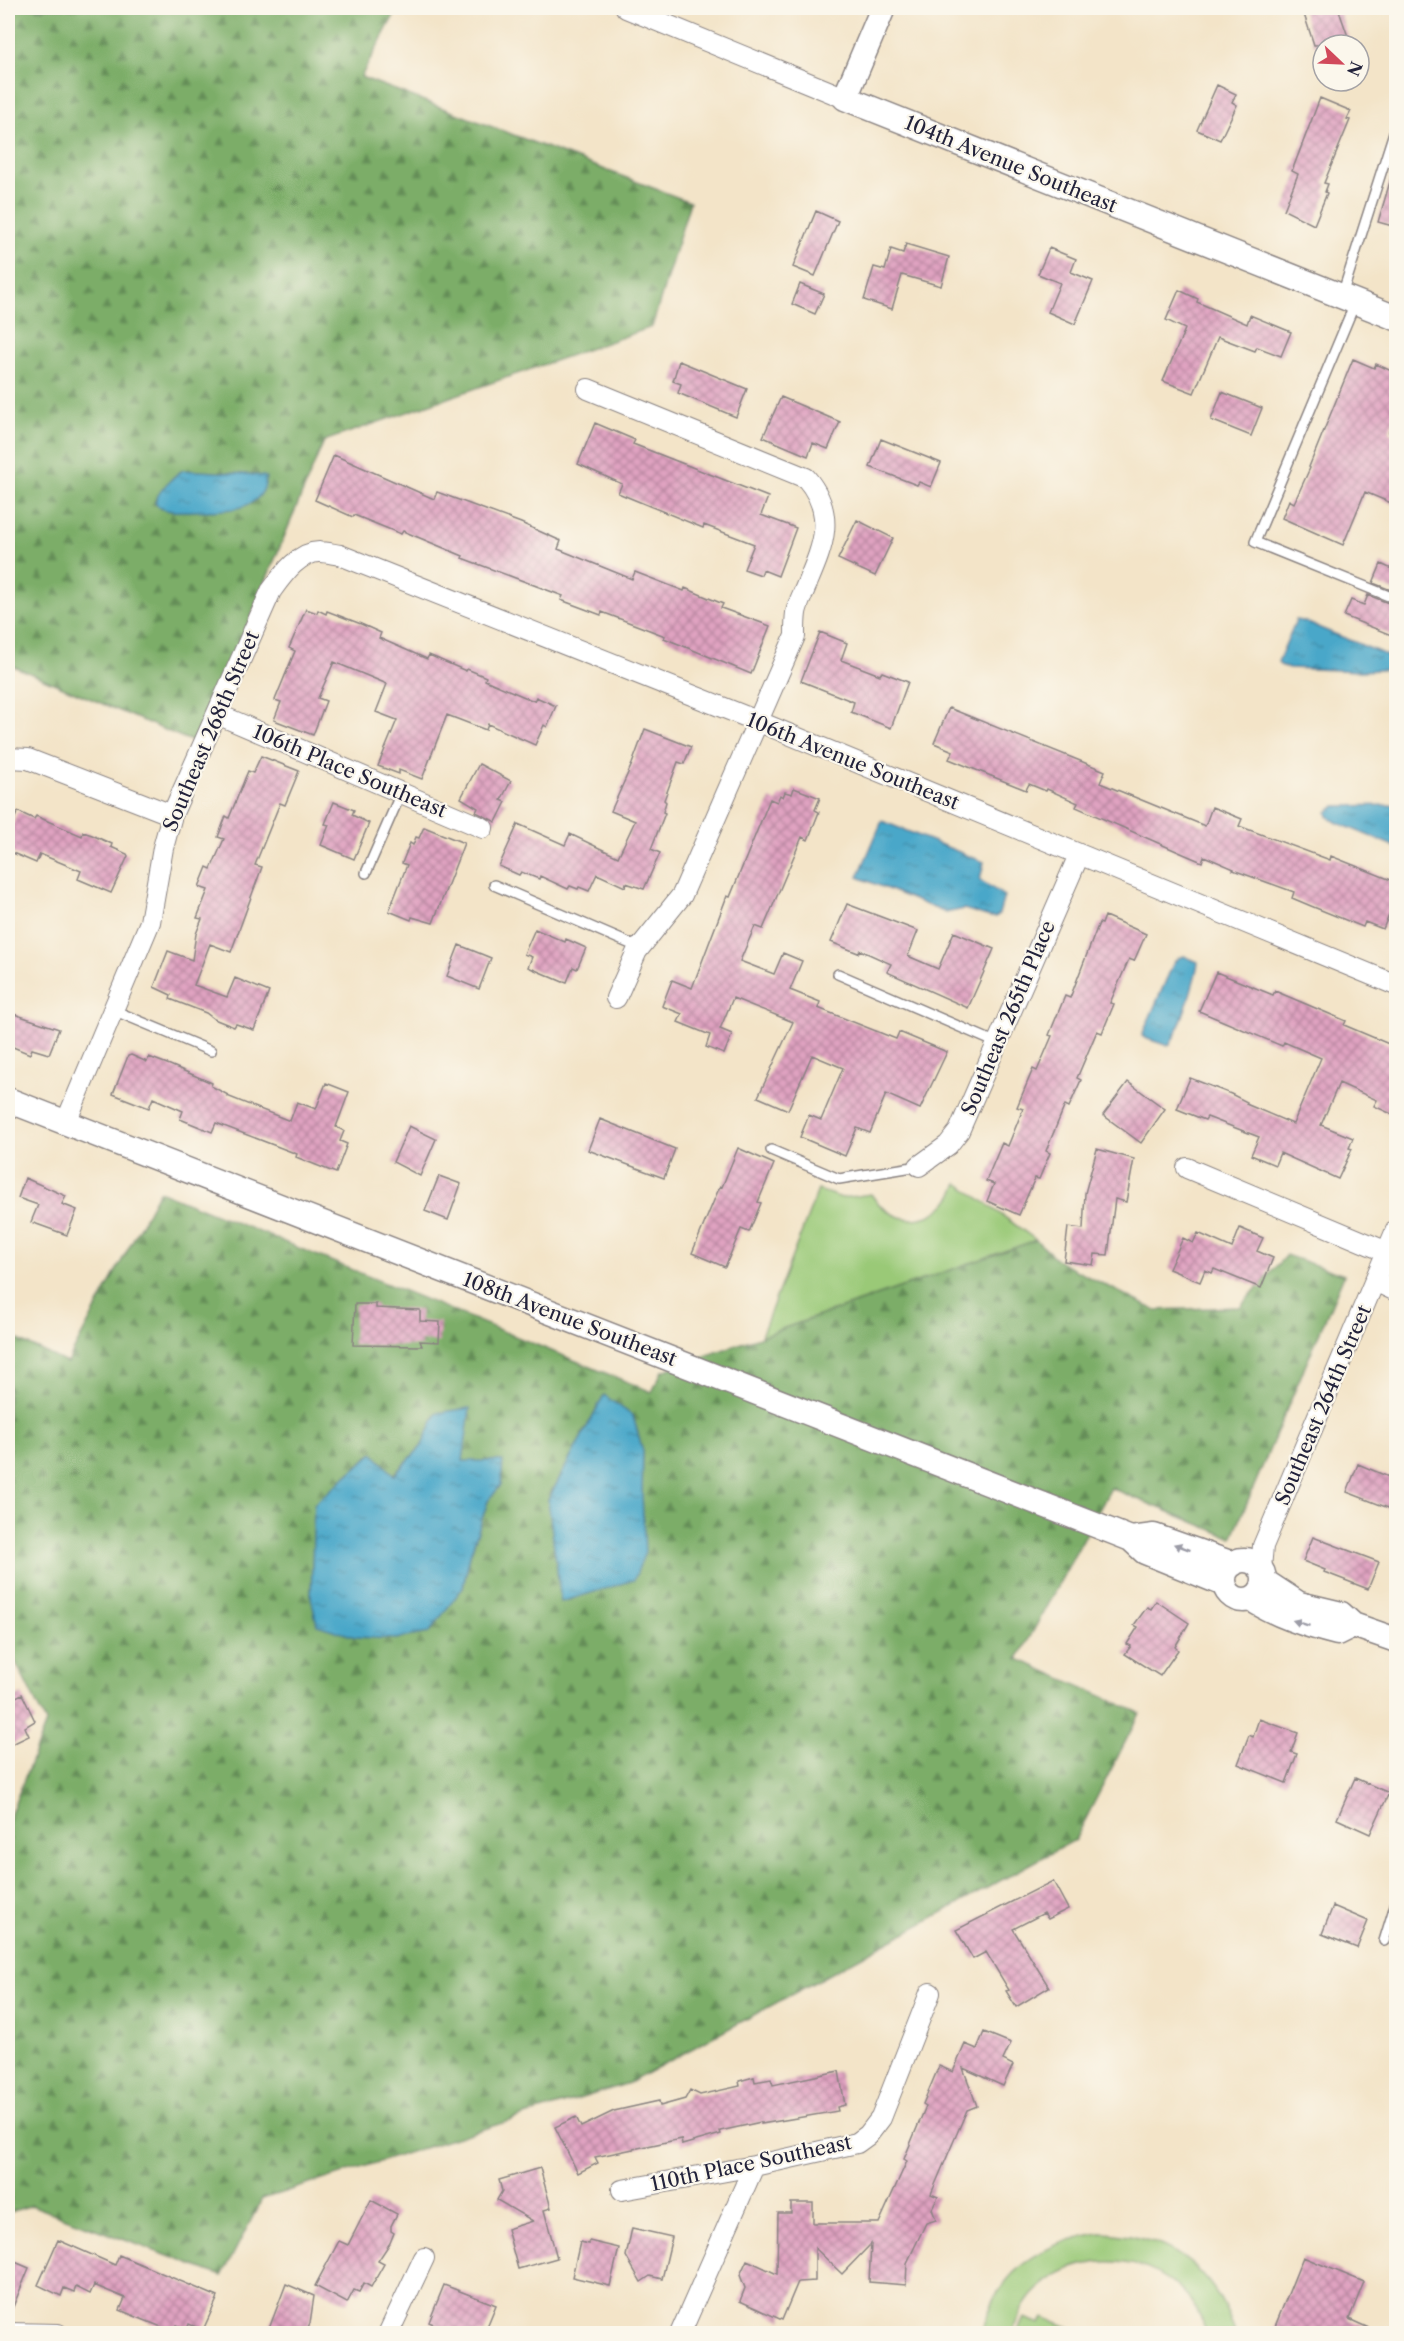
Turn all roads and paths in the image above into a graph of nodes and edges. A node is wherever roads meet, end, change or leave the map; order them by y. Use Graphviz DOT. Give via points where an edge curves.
graph roads {
  1 [pos="626,8"];
  2 [pos="883,8"];
  3 [pos="845,98"];
  4 [pos="1396,126"];
  5 [pos="1348,299"];
  6 [pos="1396,318"];
  7 [pos="588,388"];
  8 [pos="306,555"];
  9 [pos="1396,599"];
  10 [pos="217,714"];
  11 [pos="757,721"];
  12 [pos="8,758"];
  13 [pos="401,793"];
  14 [pos="172,815"];
  15 [pos="483,828"];
  16 [pos="1079,855"];
  17 [pos="366,873"];
  18 [pos="494,885"];
  19 [pos="640,948"];
  20 [pos="838,974"];
  21 [pos="1396,985"];
  22 [pos="616,998"];
  23 [pos="113,1010"];
  24 [pos="997,1042"];
  25 [pos="211,1051"];
  26 [pos="8,1100"];
  27 [pos="66,1122"];
  28 [pos="771,1150"];
  29 [pos="919,1166"];
  30 [pos="1187,1168"];
  31 [pos="1396,1230"];
  32 [pos="1387,1252"];
  33 [pos="1375,1281"];
  34 [pos="1396,1291"];
  35 [pos="1249,1572"];
  36 [pos="1396,1640"];
  37 [pos="1396,1902"];
  38 [pos="1384,1941"];
  39 [pos="930,1993"];
  40 [pos="754,2166"];
  41 [pos="622,2190"];
  42 [pos="424,2258"];
  43 [pos="8,2333"];
  44 [pos="58,2334"];
  45 [pos="388,2334"];
  46 [pos="680,2334"];
  1 -- 3 [label="street, 104th Avenue Southeast"];
  2 -- 3 [label="street"];
  3 -- 5 [label="street, 104th Avenue Southeast"];
  4 -- 5 [label="lane"];
  5 -- 6 [label="street, 104th Avenue Southeast"];
  5 -- 9 [label="lane" via="1255,542"];
  7 -- 11 [label="street" via="806,478 815,489 822,503 824,542 796,612 795,636"];
  8 -- 10 [label="street, Southeast 268th Street" via="271,591"];
  8 -- 11 [label="street, 106th Avenue Southeast" via="340,555"];
  10 -- 13 [label="street, 106th Place Southeast"];
  10 -- 14 [label="street, Southeast 268th Street"];
  11 -- 16 [label="street, 106th Avenue Southeast"];
  11 -- 19 [label="street" via="682,895"];
  12 -- 14 [label="street" via="28,759"];
  13 -- 15 [label="street, 106th Place Southeast"];
  13 -- 17 [label="lane"];
  14 -- 23 [label="street, Southeast 268th Street" via="150,922"];
  16 -- 21 [label="street, 106th Avenue Southeast"];
  16 -- 24 [label="street, Southeast 265th Place"];
  18 -- 19 [label="lane"];
  19 -- 22 [label="street"];
  20 -- 24 [label="lane"];
  23 -- 25 [label="lane"];
  23 -- 27 [label="street, Southeast 268th Street"];
  24 -- 29 [label="street, Southeast 265th Place" via="959,1131"];
  26 -- 27 [label="street, 108th Avenue Southeast"];
  27 -- 35 [label="street, 108th Avenue Southeast" via="1131,1539 1154,1536"];
  28 -- 29 [label="lane" via="839,1179"];
  30 -- 32 [label="street"];
  31 -- 32 [label="street, Southeast 264th Street"];
  32 -- 33 [label="street, Southeast 264th Street"];
  33 -- 34 [label="street"];
  33 -- 35 [label="street, Southeast 264th Street"];
  36 -- 35 [label="street, 108th Avenue Southeast, one-way" via="1353,1624 1337,1633 1300,1624 1265,1608"];
  37 -- 38 [label="lane"];
  39 -- 40 [label="street, 110th Place Southeast" via="881,2118 868,2135 843,2147"];
  40 -- 41 [label="street, 110th Place Southeast"];
  40 -- 46 [label="street"];
  42 -- 45 [label="street"];
  43 -- 44 [label="street"];
}
